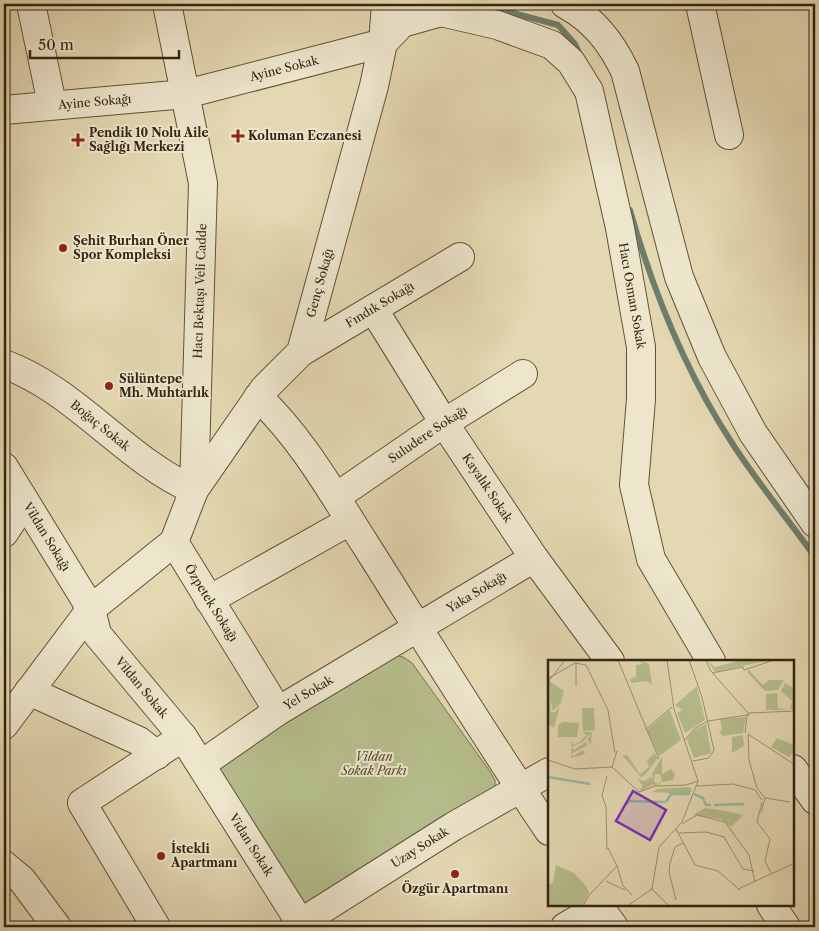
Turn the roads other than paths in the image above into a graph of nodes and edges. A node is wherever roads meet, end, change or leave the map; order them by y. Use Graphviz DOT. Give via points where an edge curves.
graph roads {
  1 [pos="31,4"];
  2 [pos="167,4"];
  3 [pos="371,4"];
  4 [pos="386,4"];
  5 [pos="565,4"];
  6 [pos="700,4"];
  7 [pos="445,8"];
  8 [pos="382,43"];
  9 [pos="186,94"];
  10 [pos="52,104"];
  11 [pos="4,110"];
  12 [pos="729,135"];
  13 [pos="460,257"];
  14 [pos="374,310"];
  15 [pos="302,352"];
  16 [pos="8,372"];
  17 [pos="523,374"];
  18 [pos="258,397"];
  19 [pos="444,423"];
  20 [pos="4,467"];
  21 [pos="194,490"];
  22 [pos="336,497"];
  23 [pos="24,503"];
  24 [pos="350,521"];
  25 [pos="815,524"];
  26 [pos="4,533"];
  27 [pos="174,542"];
  28 [pos="534,558"];
  29 [pos="209,600"];
  30 [pos="90,609"];
  31 [pos="418,627"];
  32 [pos="609,660"];
  33 [pos="710,660"];
  34 [pos="29,691"];
  35 [pos="278,711"];
  36 [pos="4,725"];
  37 [pos="184,737"];
  38 [pos="157,755"];
  39 [pos="202,764"];
  40 [pos="548,773"];
  41 [pos="520,788"];
  42 [pos="548,830"];
  43 [pos="4,865"];
  44 [pos="771,906"];
  45 [pos="603,911"];
  46 [pos="300,926"];
  47 [pos="57,927"];
  48 [pos="156,927"];
  49 [pos="565,927"];
  50 [pos="786,927"];
  1 -- 10 [label="street"];
  2 -- 9 [label="street, Hacı Bektaşı Veli Cadde"];
  3 -- 8 [label="street"];
  4 -- 8 [label="street, Genç Sokağı"];
  5 -- 25 [label="street" via="599,28 625,71 679,278 712,357 753,433"];
  6 -- 12 [label="street"];
  7 -- 8 [label="street" via="402,23"];
  7 -- 33 [label="street, Hacı Osman Sokak" via="552,45 571,62 589,91 620,228 641,347 641,399 634,485 651,559"];
  8 -- 9 [label="street, Ayine Sokak"];
  8 -- 15 [label="street, Genç Sokağı" via="374,86"];
  9 -- 10 [label="street, Ayine Sokağı"];
  9 -- 21 [label="street, Hacı Bektaşı Veli Cadde" via="203,184"];
  10 -- 11 [label="street, Ayine Sokağı"];
  13 -- 14 [label="street, Fındık Sokağı"];
  14 -- 15 [label="street, Fındık Sokağı"];
  14 -- 19 [label="street, Kayalık Sokak"];
  15 -- 18 [label="street, Genç Sokağı"];
  16 -- 21 [label="street, Boğaç Sokak" via="68,399 172,480"];
  17 -- 19 [label="street, Suludere Sokağı"];
  18 -- 21 [label="street, Genç Sokağı"];
  18 -- 22 [label="street" via="278,416"];
  19 -- 22 [label="street, Suludere Sokağı"];
  19 -- 28 [label="street, Kayalık Sokak"];
  20 -- 23 [label="street, Vildan Sokağı"];
  21 -- 27 [label="street"];
  22 -- 24 [label="street"];
  23 -- 26 [label="street"];
  23 -- 30 [label="street, Vildan Sokağı"];
  24 -- 29 [label="street"];
  24 -- 31 [label="street"];
  27 -- 29 [label="street, Özpetek Sokağı"];
  27 -- 30 [label="street"];
  28 -- 31 [label="street, Yaka Sokağı"];
  28 -- 32 [label="street, Kayalık Sokak"];
  29 -- 35 [label="street, Özpetek Sokağı"];
  30 -- 34 [label="street"];
  30 -- 37 [label="street, Vildan Sokak" via="97,634"];
  31 -- 35 [label="street, Yel Sokak"];
  31 -- 41 [label="street"];
  34 -- 36 [label="street"];
  34 -- 38 [label="street" via="139,741"];
  35 -- 39 [label="street, Yel Sokak"];
  37 -- 38 [label="street"];
  37 -- 39 [label="street, Vildan Sokak"];
  38 -- 48 [label="street" via="82,804"];
  39 -- 46 [label="street, Vidan Sokak"];
  40 -- 41 [label="street, Uzay Sokak"];
  41 -- 42 [label="street"];
  41 -- 46 [label="street, Uzay Sokak" via="454,826"];
  43 -- 47 [label="street" via="22,880"];
  44 -- 50 [label="street"];
  45 -- 49 [label="street"];
}
